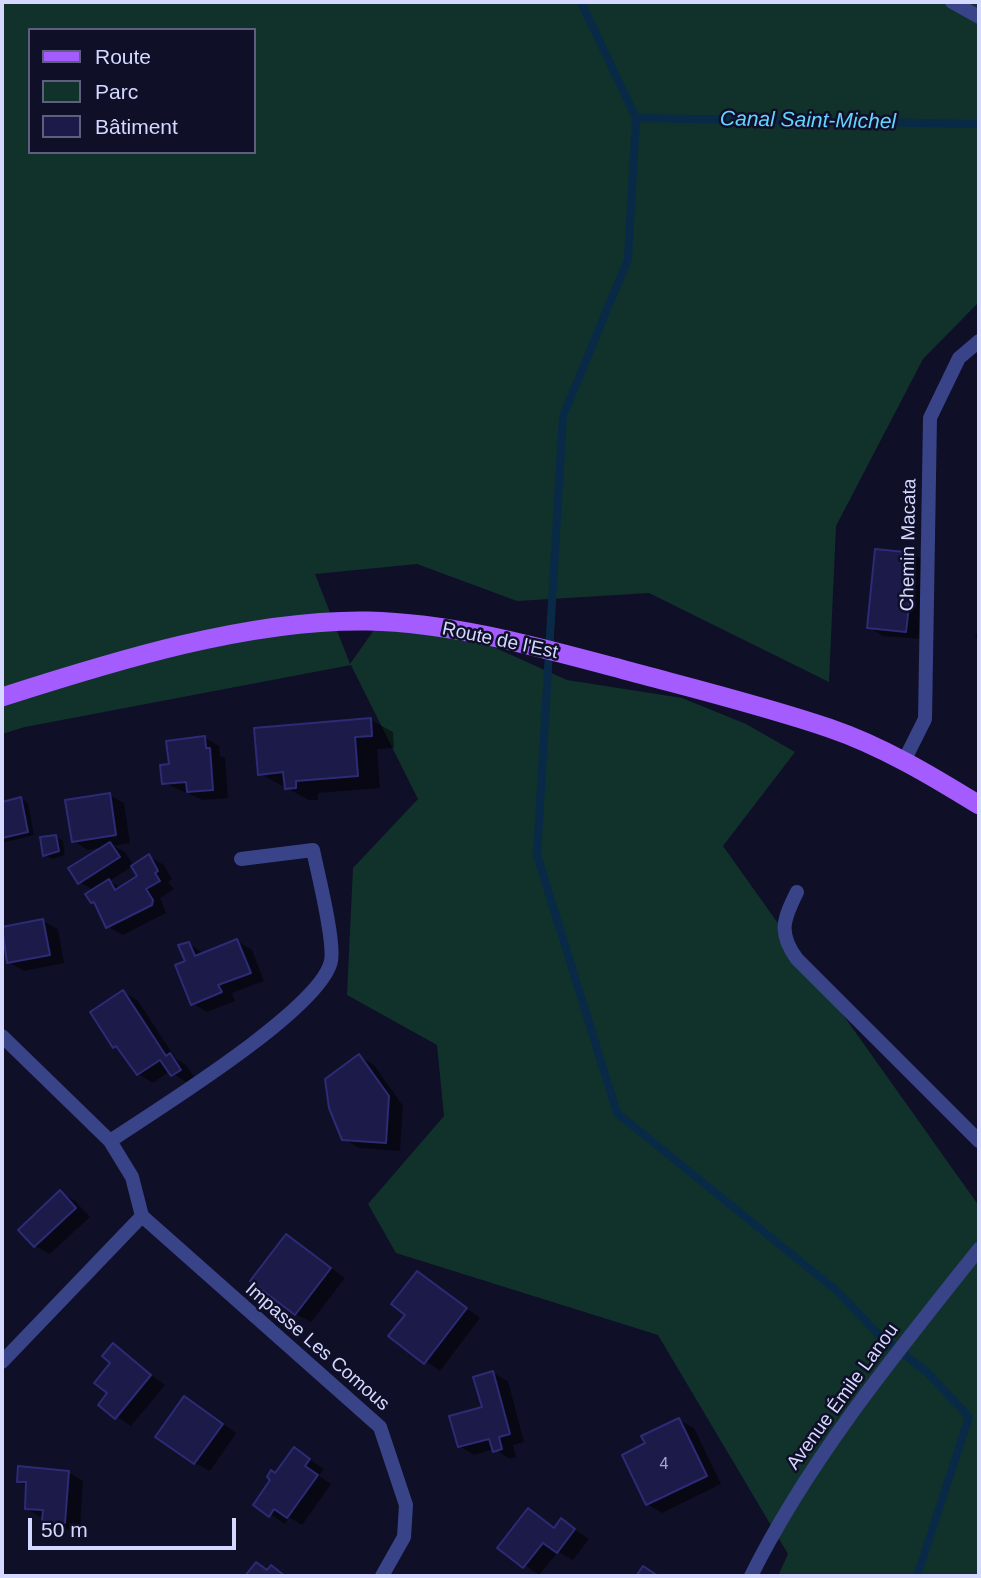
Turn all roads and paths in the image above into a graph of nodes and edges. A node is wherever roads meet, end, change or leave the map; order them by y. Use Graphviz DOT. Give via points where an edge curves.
graph roads {
  1 [pos="952,2"];
  2 [pos="979,17"];
  3 [pos="979,341"];
  4 [pos="2,696"];
  5 [pos="904,761"];
  6 [pos="979,805"];
  7 [pos="241,859"];
  8 [pos="797,892"];
  9 [pos="2,1036"];
  10 [pos="110,1141"];
  11 [pos="979,1141"];
  12 [pos="142,1216"];
  13 [pos="979,1249"];
  14 [pos="2,1362"];
  15 [pos="382,1576"];
  16 [pos="751,1576"];
  1 -- 2 [label="street"];
  3 -- 5 [label="street, Chemin Macata" via="959,358 930,418 925,719"];
  4 -- 5 [label="main road, Route de l'Est" via="83,671 255,630 367,621 466,630 588,660 832,729"];
  5 -- 6 [label="main road, Route de l'Est"];
  7 -- 10 [label="street" via="313,850 332,960 319,987 291,1015"];
  8 -- 11 [label="street" via="785,916 784,942 797,960"];
  9 -- 10 [label="street"];
  10 -- 12 [label="street" via="132,1177"];
  12 -- 14 [label="street"];
  12 -- 15 [label="street, Impasse Les Comous" via="380,1427 406,1505 404,1537"];
  13 -- 16 [label="street, Avenue Émile Lanou" via="880,1377 778,1523"];
}
